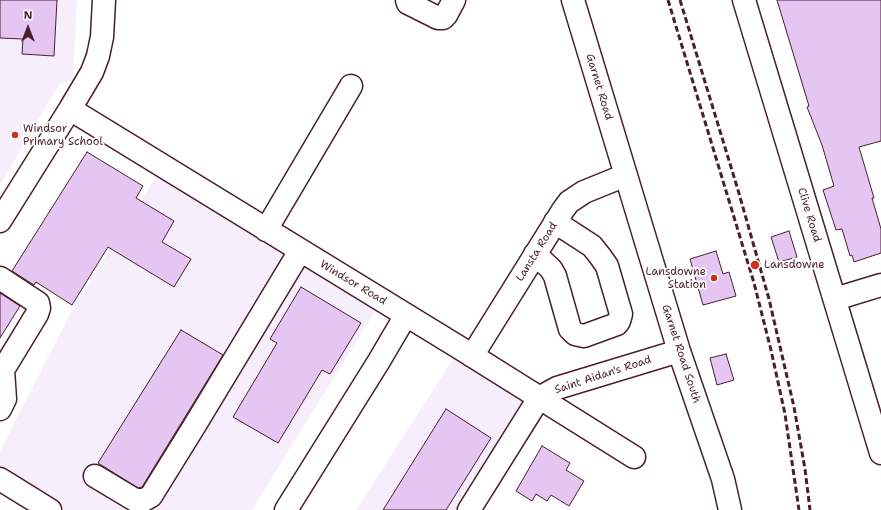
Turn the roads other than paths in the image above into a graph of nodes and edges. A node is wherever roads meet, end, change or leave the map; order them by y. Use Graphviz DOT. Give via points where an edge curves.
graph roads {
  1 [pos="104,0"];
  2 [pos="407,0"];
  3 [pos="454,0"];
  4 [pos="573,0"];
  5 [pos="744,0"];
  6 [pos="351,86"];
  7 [pos="70,109"];
  8 [pos="626,175"];
  9 [pos="0,221"];
  10 [pos="555,222"];
  11 [pos="266,230"];
  12 [pos="300,251"];
  13 [pos="535,254"];
  14 [pos="0,278"];
  15 [pos="881,285"];
  16 [pos="835,299"];
  17 [pos="406,315"];
  18 [pos="679,351"];
  19 [pos="472,356"];
  20 [pos="539,398"];
  21 [pos="0,409"];
  22 [pos="881,453"];
  23 [pos="634,457"];
  24 [pos="95,476"];
  25 [pos="0,479"];
  26 [pos="50,510"];
  27 [pos="286,510"];
  28 [pos="469,510"];
  29 [pos="730,510"];
  1 -- 7 [label="street" via="104,19 98,56 92,72"];
  2 -- 3 [label="street" via="408,3 441,18 446,15"];
  4 -- 8 [label="street, Garnet Road"];
  5 -- 16 [label="street, Clive Road"];
  6 -- 11 [label="street"];
  7 -- 9 [label="street"];
  7 -- 11 [label="street, Windsor Road"];
  8 -- 10 [label="street, Lansta Road" via="584,192 569,202"];
  8 -- 18 [label="street, Garnet Road South"];
  10 -- 13 [label="street, Lansta Road"];
  10 -- 13 [label="street" via="592,246 600,256 606,266 621,314 617,324 584,336 575,334 570,329 555,276"];
  11 -- 12 [label="street, Windsor Road"];
  12 -- 17 [label="street, Windsor Road"];
  12 -- 24 [label="street" via="150,496 144,500 135,500"];
  13 -- 19 [label="street, Lansta Road"];
  14 -- 21 [label="street" via="38,303 39,308 3,370 5,399"];
  15 -- 16 [label="street"];
  16 -- 22 [label="street, Clive Road"];
  17 -- 19 [label="street, Windsor Road"];
  17 -- 27 [label="street"];
  18 -- 20 [label="street, Saint Aidan's Road" via="557,388"];
  18 -- 29 [label="street, Garnet Road South" via="721,473"];
  19 -- 20 [label="street, Windsor Road"];
  20 -- 23 [label="street, Windsor Road"];
  20 -- 28 [label="street, Saint Aidan's Road"];
  25 -- 26 [label="street"];
}
